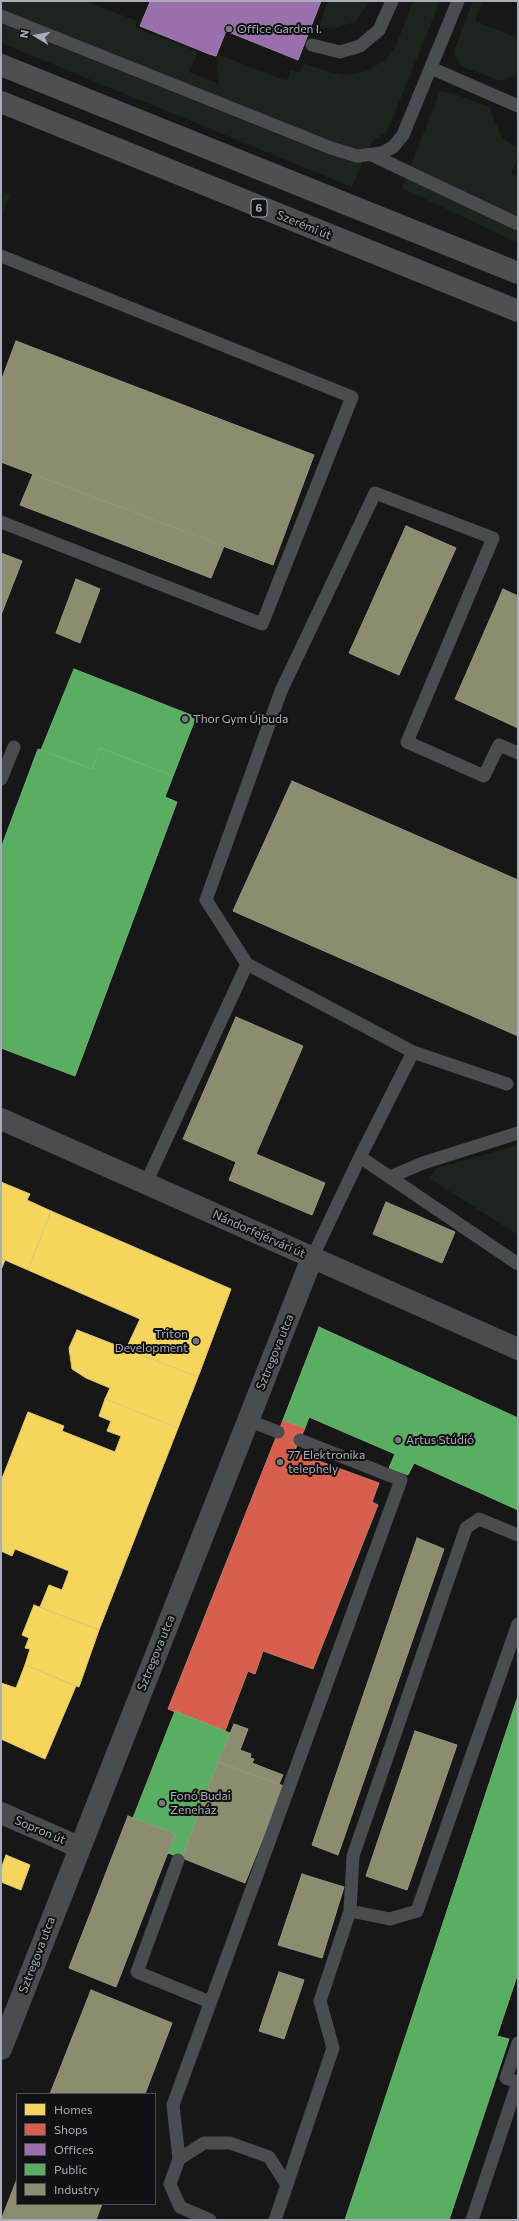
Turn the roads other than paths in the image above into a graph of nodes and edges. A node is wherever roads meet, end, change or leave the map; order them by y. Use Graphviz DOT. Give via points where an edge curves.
graph roads {
  1 [pos="392,1"];
  2 [pos="458,1"];
  3 [pos="1,16"];
  4 [pos="312,45"];
  5 [pos="1,65"];
  6 [pos="431,68"];
  7 [pos="1,102"];
  8 [pos="518,106"];
  9 [pos="372,155"];
  10 [pos="518,224"];
  11 [pos="1,256"];
  12 [pos="518,273"];
  13 [pos="518,311"];
  14 [pos="1,522"];
  15 [pos="14,747"];
  16 [pos="518,753"];
  17 [pos="1,779"];
  18 [pos="247,964"];
  19 [pos="413,1052"];
  20 [pos="507,1084"];
  21 [pos="1,1118"];
  22 [pos="518,1133"];
  23 [pos="360,1157"];
  24 [pos="390,1177"];
  25 [pos="146,1183"];
  26 [pos="312,1258"];
  27 [pos="516,1262"];
  28 [pos="518,1349"];
  29 [pos="248,1420"];
  30 [pos="278,1432"];
  31 [pos="300,1440"];
  32 [pos="518,1535"];
  33 [pos="518,1624"];
  34 [pos="1,1813"];
  35 [pos="79,1847"];
  36 [pos="178,1860"];
  37 [pos="350,1911"];
  38 [pos="210,2002"];
  39 [pos="518,2043"];
  40 [pos="1,2049"];
  41 [pos="518,2082"];
  42 [pos="178,2159"];
  43 [pos="287,2185"];
  44 [pos="210,2220"];
  45 [pos="275,2220"];
  46 [pos="472,2220"];
  1 -- 4 [label="lane" via="379,30 360,46 340,52"];
  2 -- 6 [label="lane"];
  3 -- 9 [label="lane" via="331,148 357,156"];
  5 -- 12 [label="main road"];
  6 -- 8 [label="lane"];
  6 -- 9 [label="lane" via="403,135 393,147"];
  7 -- 13 [label="main road, Szerémi út / 6"];
  9 -- 10 [label="lane"];
  11 -- 14 [label="lane" via="352,397 262,624"];
  15 -- 17 [label="lane"];
  16 -- 18 [label="lane" via="499,745 484,776 407,742 493,538 375,493 281,691 206,900"];
  18 -- 19 [label="lane"];
  18 -- 25 [label="lane"];
  19 -- 20 [label="lane"];
  19 -- 23 [label="lane"];
  21 -- 25 [label="street, Nándorfejérvári út"];
  22 -- 24 [label="lane" via="423,1163"];
  23 -- 24 [label="lane"];
  23 -- 26 [label="lane"];
  24 -- 27 [label="lane"];
  25 -- 26 [label="street, Nándorfejérvári út"];
  26 -- 28 [label="street, Nándorfejérvári út"];
  26 -- 29 [label="street, Sztregova utca"];
  29 -- 30 [label="lane"];
  29 -- 35 [label="street, Sztregova utca"];
  31 -- 38 [label="lane" via="401,1480"];
  32 -- 37 [label="lane" via="479,1519 466,1528 353,1856"];
  33 -- 37 [label="lane" via="417,1911 390,1919"];
  34 -- 35 [label="street, Sopron út"];
  35 -- 40 [label="street, Sztregova utca"];
  36 -- 38 [label="lane" via="137,1972"];
  37 -- 43 [label="lane" via="320,2001 333,2048"];
  38 -- 42 [label="lane" via="173,2105"];
  39 -- 41 [label="lane" via="506,2078"];
  41 -- 46 [label="lane"];
  42 -- 43 [label="lane" via="204,2143 230,2143 269,2157"];
  42 -- 44 [label="lane" via="170,2184 180,2207"];
  43 -- 45 [label="lane"];
}
